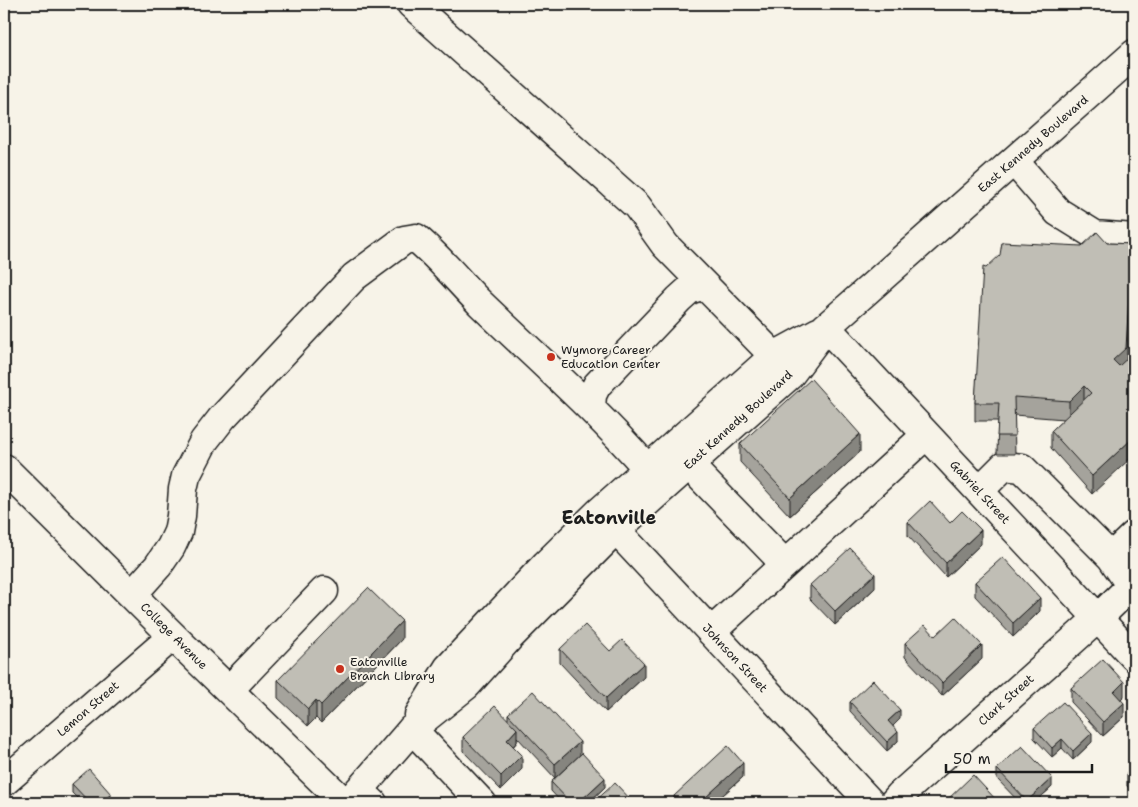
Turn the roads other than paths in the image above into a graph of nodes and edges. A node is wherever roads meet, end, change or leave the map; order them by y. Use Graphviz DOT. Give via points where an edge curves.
graph roads {
  1 [pos="411,4"];
  2 [pos="1134,54"];
  3 [pos="1014,161"];
  4 [pos="1134,238"];
  5 [pos="704,285"];
  6 [pos="826,327"];
  7 [pos="774,356"];
  8 [pos="591,408"];
  9 [pos="926,435"];
  10 [pos="689,465"];
  11 [pos="647,468"];
  12 [pos="7,476"];
  13 [pos="979,491"];
  14 [pos="608,521"];
  15 [pos="1134,535"];
  16 [pos="1110,557"];
  17 [pos="785,564"];
  18 [pos="1133,587"];
  19 [pos="324,591"];
  20 [pos="132,595"];
  21 [pos="1098,618"];
  22 [pos="711,632"];
  23 [pos="173,636"];
  24 [pos="1134,657"];
  25 [pos="229,690"];
  26 [pos="412,730"];
  27 [pos="4,782"];
  28 [pos="356,800"];
  29 [pos="482,803"];
  30 [pos="871,803"];
  31 [pos="893,803"];
  1 -- 5 [label="street" via="637,206 665,245"];
  2 -- 3 [label="street, East Kennedy Boulevard"];
  3 -- 4 [label="street" via="1058,212 1095,236"];
  3 -- 6 [label="street, East Kennedy Boulevard"];
  5 -- 7 [label="street"];
  5 -- 8 [label="street" via="679,298 596,385"];
  6 -- 7 [label="street, East Kennedy Boulevard"];
  6 -- 9 [label="street, Gabriel Street"];
  6 -- 10 [label="street, East Kennedy Boulevard" via="790,375"];
  7 -- 11 [label="street, East Kennedy Boulevard"];
  8 -- 11 [label="street"];
  8 -- 20 [label="street" via="479,302 426,246 416,238 404,240 354,277 246,390 204,441 186,476 178,532 171,547"];
  9 -- 13 [label="street, Gabriel Street"];
  9 -- 17 [label="street"];
  10 -- 14 [label="street, East Kennedy Boulevard"];
  10 -- 17 [label="street"];
  11 -- 14 [label="street, East Kennedy Boulevard"];
  12 -- 20 [label="street, College Avenue"];
  13 -- 16 [label="street" via="1004,466 1022,468"];
  13 -- 21 [label="street, Gabriel Street"];
  14 -- 22 [label="street, Johnson Street"];
  14 -- 26 [label="street, East Kennedy Boulevard" via="467,685"];
  15 -- 16 [label="street"];
  16 -- 18 [label="street"];
  17 -- 22 [label="street"];
  18 -- 21 [label="street, Clark Street"];
  19 -- 25 [label="street"];
  20 -- 23 [label="street, College Avenue"];
  21 -- 24 [label="street, Gabriel Street"];
  21 -- 31 [label="street, Clark Street"];
  22 -- 30 [label="street, Johnson Street"];
  23 -- 25 [label="street, College Avenue"];
  23 -- 27 [label="street, Lemon Street"];
  25 -- 28 [label="street, College Avenue"];
  26 -- 28 [label="street, East Kennedy Boulevard"];
  26 -- 29 [label="street"];
}
